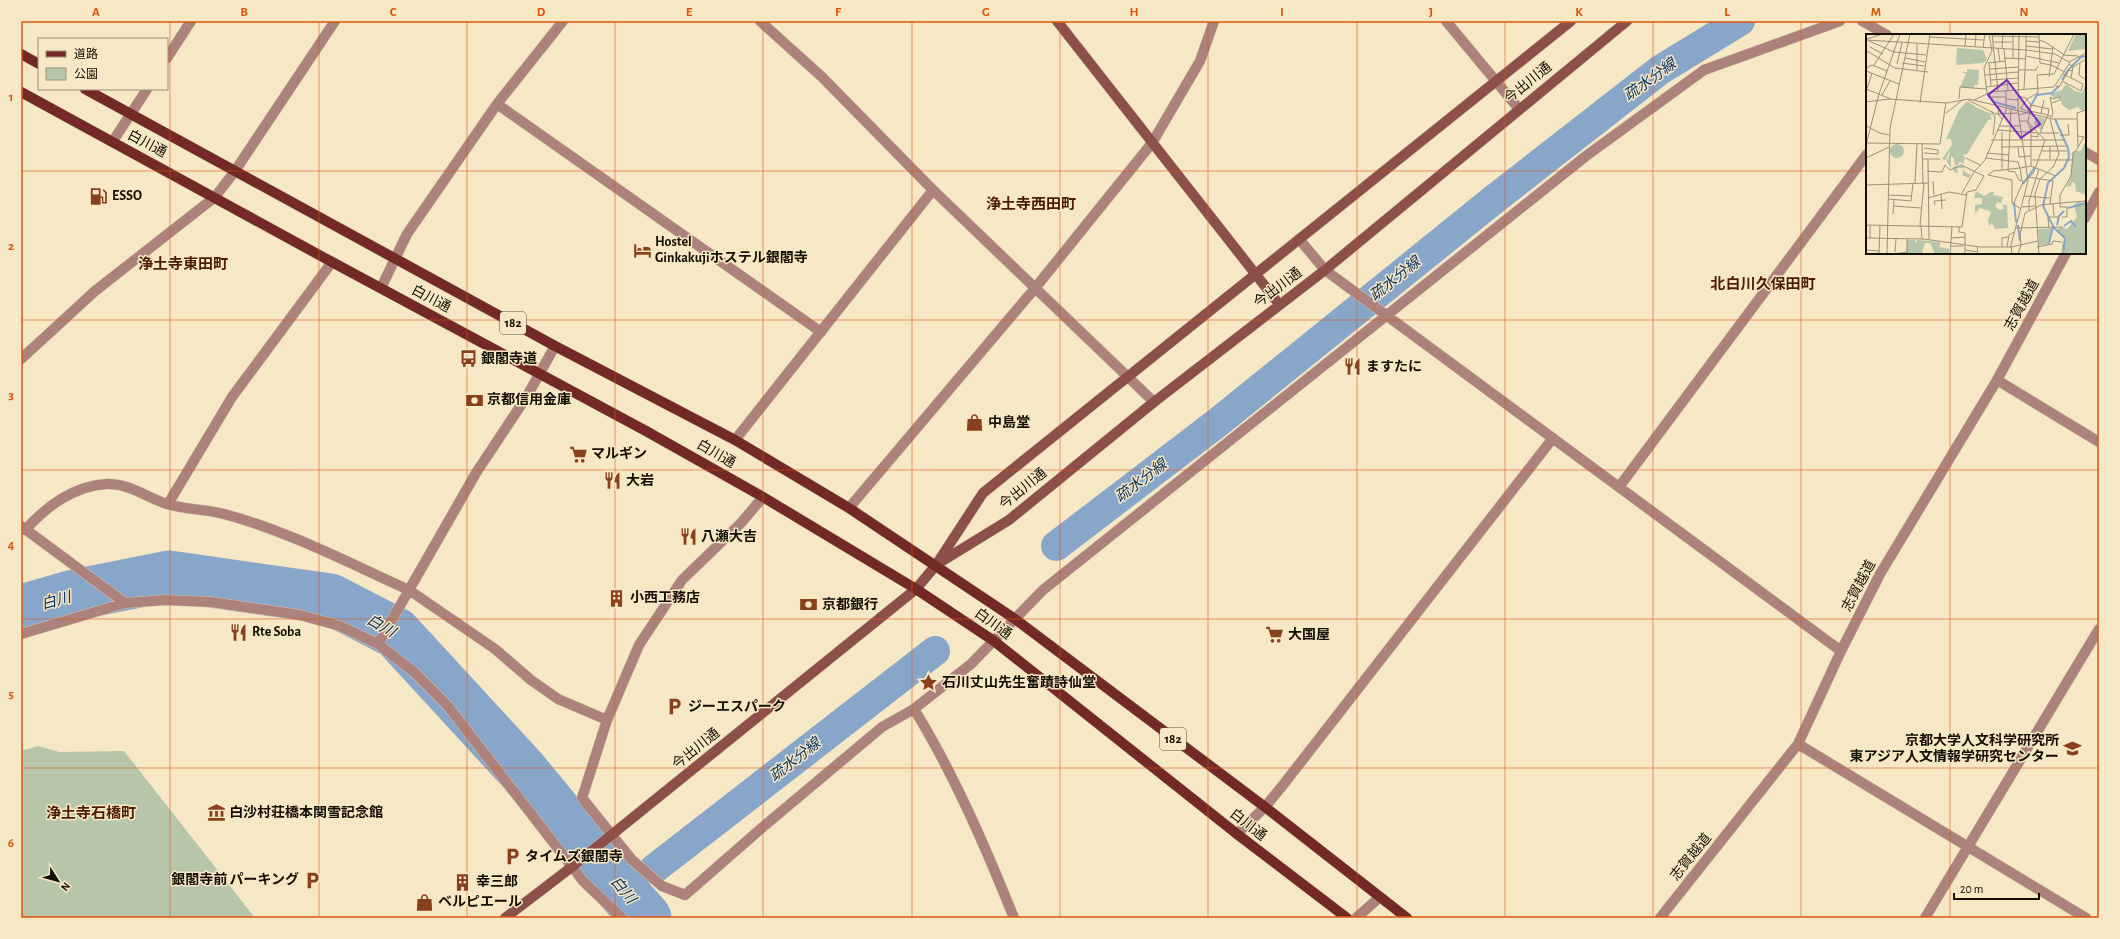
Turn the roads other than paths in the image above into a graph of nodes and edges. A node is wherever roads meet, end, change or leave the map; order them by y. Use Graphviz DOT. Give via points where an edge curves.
graph roads {
  1 [pos="191,21"];
  2 [pos="336,21"];
  3 [pos="563,21"];
  4 [pos="760,21"];
  5 [pos="1057,21"];
  6 [pos="1214,21"];
  7 [pos="1446,21"];
  8 [pos="1571,21"];
  9 [pos="1627,21"];
  10 [pos="1840,21"];
  11 [pos="1862,21"];
  12 [pos="1885,34"];
  13 [pos="21,54"];
  14 [pos="168,56"];
  15 [pos="38,63"];
  16 [pos="1497,81"];
  17 [pos="87,90"];
  18 [pos="146,90"];
  19 [pos="21,92"];
  20 [pos="497,104"];
  21 [pos="1519,108"];
  22 [pos="131,114"];
  23 [pos="113,141"];
  24 [pos="1152,143"];
  25 [pos="2086,153"];
  26 [pos="1866,155"];
  27 [pos="2099,160"];
  28 [pos="235,171"];
  29 [pos="933,190"];
  30 [pos="2099,192"];
  31 [pos="215,197"];
  32 [pos="2086,216"];
  33 [pos="1299,238"];
  34 [pos="2065,254"];
  35 [pos="395,259"];
  36 [pos="332,262"];
  37 [pos="1325,270"];
  38 [pos="1256,273"];
  39 [pos="1036,287"];
  40 [pos="380,288"];
  41 [pos="1279,304"];
  42 [pos="1384,313"];
  43 [pos="821,332"];
  44 [pos="555,346"];
  45 [pos="21,359"];
  46 [pos="540,373"];
  47 [pos="1128,376"];
  48 [pos="1997,380"];
  49 [pos="1154,402"];
  50 [pos="1553,438"];
  51 [pos="735,440"];
  52 [pos="2099,442"];
  53 [pos="1619,487"];
  54 [pos="763,497"];
  55 [pos="168,504"];
  56 [pos="849,508"];
  57 [pos="23,528"];
  58 [pos="936,565"];
  59 [pos="916,589"];
  60 [pos="408,591"];
  61 [pos="125,603"];
  62 [pos="1015,620"];
  63 [pos="2099,629"];
  64 [pos="21,634"];
  65 [pos="994,641"];
  66 [pos="379,643"];
  67 [pos="1841,651"];
  68 [pos="914,709"];
  69 [pos="607,720"];
  70 [pos="1798,744"];
  71 [pos="1265,807"];
  72 [pos="1237,834"];
  73 [pos="611,835"];
  74 [pos="1967,846"];
  75 [pos="573,866"];
  76 [pos="1380,897"];
  77 [pos="505,918"];
  78 [pos="622,918"];
  79 [pos="1014,918"];
  80 [pos="1347,918"];
  81 [pos="1356,918"];
  82 [pos="1407,918"];
  83 [pos="1660,918"];
  84 [pos="1925,918"];
  85 [pos="2086,918"];
  1 -- 14 [label="street"];
  2 -- 28 [label="street"];
  3 -- 20 [label="street"];
  4 -- 29 [label="street" via="822,77"];
  5 -- 24 [label="main road"];
  6 -- 24 [label="street" via="1200,61"];
  7 -- 16 [label="street"];
  8 -- 16 [label="main road, 今出川通"];
  9 -- 21 [label="main road, 今出川通"];
  10 -- 42 [label="street" via="1704,70 1586,156"];
  11 -- 12 [label="street"];
  13 -- 15 [label="main road"];
  16 -- 21 [label="street"];
  16 -- 33 [label="main road, 今出川通"];
  17 -- 22 [label="main road, 白川通 / 182"];
  18 -- 22 [label="street"];
  19 -- 23 [label="main road, 白川通 / 182"];
  20 -- 35 [label="street" via="407,234"];
  20 -- 43 [label="street"];
  21 -- 37 [label="main road, 今出川通"];
  22 -- 23 [label="street"];
  22 -- 28 [label="main road, 白川通 / 182"];
  23 -- 31 [label="main road, 白川通 / 182"];
  24 -- 38 [label="main road"];
  24 -- 39 [label="street"];
  25 -- 27 [label="street"];
  26 -- 53 [label="street"];
  28 -- 31 [label="street"];
  28 -- 35 [label="main road, 白川通 / 182"];
  29 -- 39 [label="street"];
  29 -- 43 [label="street"];
  30 -- 32 [label="street"];
  31 -- 36 [label="main road, 白川通 / 182"];
  31 -- 45 [label="street" via="95,291"];
  33 -- 37 [label="street"];
  33 -- 38 [label="main road, 今出川通"];
  34 -- 48 [label="street, 志賀越道"];
  35 -- 40 [label="street"];
  35 -- 44 [label="main road, 白川通 / 182"];
  36 -- 40 [label="main road, 白川通 / 182"];
  36 -- 55 [label="street" via="232,397"];
  37 -- 41 [label="main road, 今出川通"];
  37 -- 42 [label="street"];
  38 -- 41 [label="main road"];
  38 -- 47 [label="main road, 今出川通"];
  39 -- 47 [label="street"];
  39 -- 56 [label="street"];
  40 -- 46 [label="main road, 白川通 / 182"];
  41 -- 49 [label="main road, 今出川通"];
  42 -- 50 [label="street"];
  42 -- 62 [label="street" via="1043,590"];
  43 -- 51 [label="street"];
  44 -- 46 [label="street"];
  44 -- 51 [label="main road, 白川通 / 182"];
  46 -- 54 [label="main road, 白川通 / 182"];
  46 -- 60 [label="street" via="476,473"];
  47 -- 49 [label="street"];
  47 -- 58 [label="main road, 今出川通" via="984,493"];
  48 -- 52 [label="street"];
  48 -- 67 [label="street, 志賀越道" via="1880,574"];
  49 -- 58 [label="main road, 今出川通" via="1009,520"];
  50 -- 53 [label="street"];
  50 -- 71 [label="street"];
  51 -- 56 [label="main road, 白川通 / 182"];
  53 -- 67 [label="street"];
  54 -- 59 [label="main road, 白川通 / 182"];
  54 -- 69 [label="street" via="741,523 682,580 639,645"];
  55 -- 57 [label="street" via="125,487 109,484 90,486 62,497"];
  55 -- 60 [label="street" via="224,514 282,534"];
  56 -- 58 [label="main road, 白川通 / 182"];
  57 -- 61 [label="street"];
  58 -- 59 [label="main road, 今出川通"];
  58 -- 62 [label="main road, 白川通 / 182"];
  59 -- 65 [label="main road, 白川通 / 182"];
  59 -- 73 [label="main road, 今出川通"];
  60 -- 66 [label="street"];
  60 -- 69 [label="street" via="495,649 558,699"];
  61 -- 64 [label="street"];
  61 -- 66 [label="street" via="165,600 211,602 300,615 340,626"];
  62 -- 65 [label="street"];
  62 -- 71 [label="main road, 白川通 / 182"];
  63 -- 74 [label="street"];
  65 -- 68 [label="street" via="971,664"];
  65 -- 72 [label="main road, 白川通 / 182"];
  66 -- 75 [label="street" via="414,672 446,705"];
  67 -- 70 [label="street, 志賀越道"];
  68 -- 73 [label="street" via="882,727 685,895 662,886 632,860"];
  68 -- 79 [label="street" via="933,740 975,824"];
  69 -- 73 [label="street" via="582,798"];
  70 -- 74 [label="street"];
  70 -- 83 [label="street, 志賀越道"];
  71 -- 72 [label="street"];
  71 -- 76 [label="main road, 白川通 / 182"];
  72 -- 80 [label="main road, 白川通 / 182"];
  73 -- 75 [label="main road, 今出川通"];
  74 -- 84 [label="street"];
  74 -- 85 [label="street"];
  75 -- 77 [label="main road, 今出川通"];
  75 -- 78 [label="street" via="583,881"];
  76 -- 81 [label="street"];
  76 -- 82 [label="main road, 白川通 / 182"];
}
